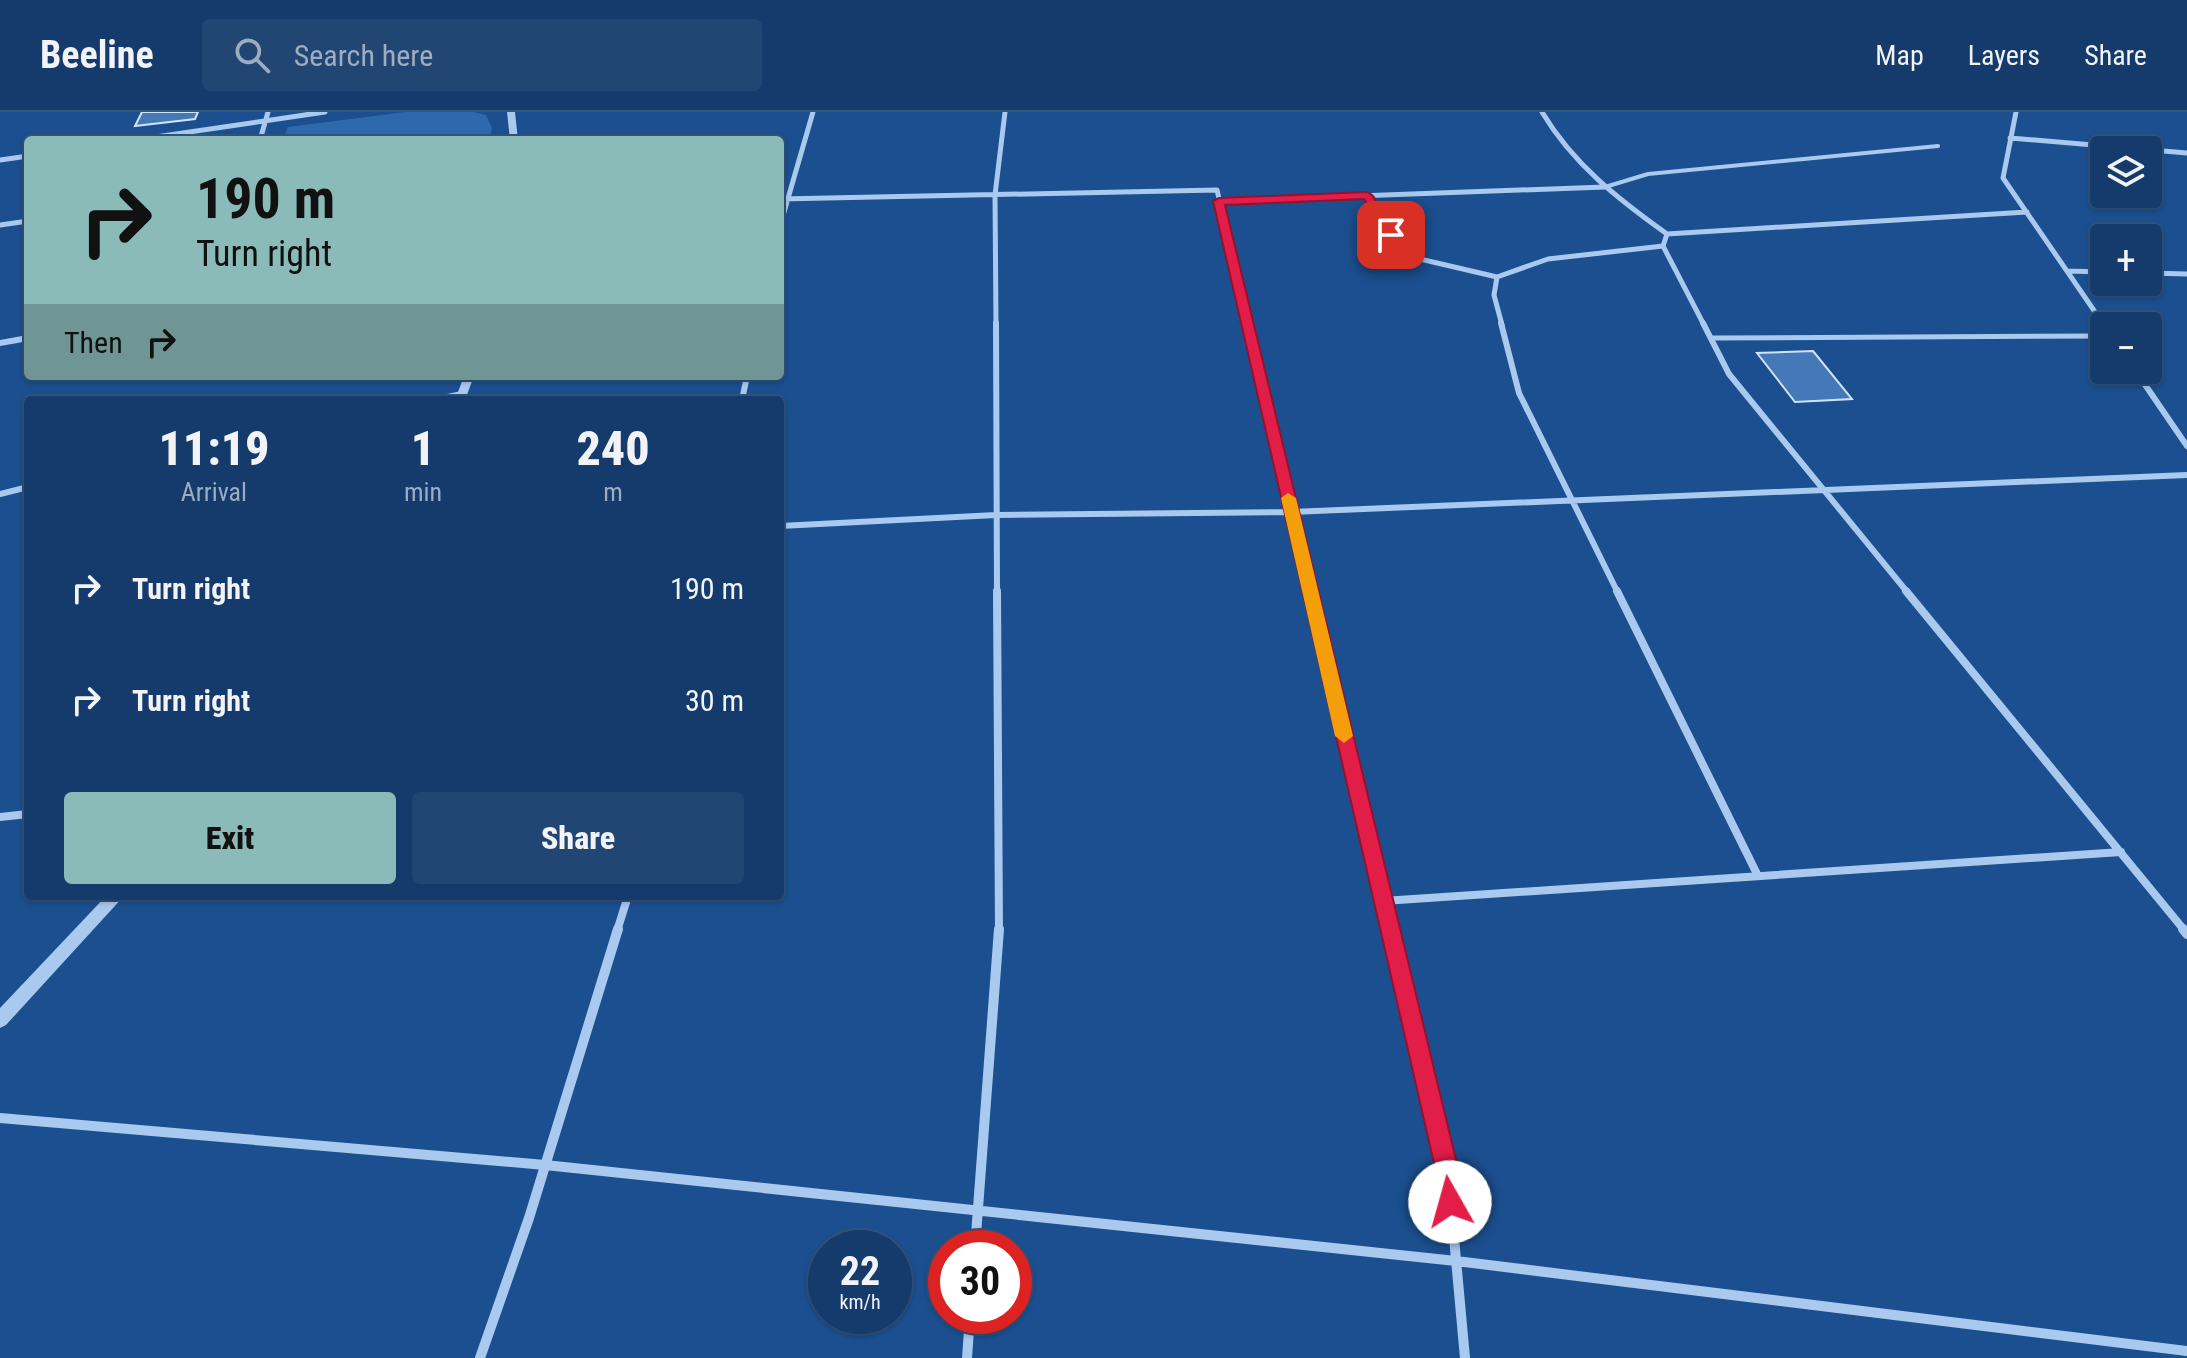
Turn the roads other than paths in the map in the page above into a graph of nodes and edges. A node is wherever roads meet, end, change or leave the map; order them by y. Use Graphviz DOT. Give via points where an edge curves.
graph roads {
  1 [pos="268,112"];
  2 [pos="325,112"];
  3 [pos="511,112"];
  4 [pos="813,112"];
  5 [pos="1005,112"];
  6 [pos="1542,112"];
  7 [pos="2016,112"];
  8 [pos="266,121"];
  9 [pos="163,136"];
  10 [pos="261,136"];
  11 [pos="514,136"];
  12 [pos="2010,138"];
  13 [pos="1938,146"];
  14 [pos="2187,153"];
  15 [pos="24,157"];
  16 [pos="0,160"];
  17 [pos="1605,187"];
  18 [pos="995,195"];
  19 [pos="784,196"];
  20 [pos="1368,196"];
  21 [pos="784,199"];
  22 [pos="1219,201"];
  23 [pos="2027,212"];
  24 [pos="24,222"];
  25 [pos="0,225"];
  26 [pos="1667,234"];
  27 [pos="1663,246"];
  28 [pos="2067,271"];
  29 [pos="2090,272"];
  30 [pos="2162,273"];
  31 [pos="2187,274"];
  32 [pos="1497,277"];
  33 [pos="2095,312"];
  34 [pos="2090,336"];
  35 [pos="1711,338"];
  36 [pos="24,339"];
  37 [pos="0,343"];
  38 [pos="2145,384"];
  39 [pos="2187,446"];
  40 [pos="2187,475"];
  41 [pos="24,488"];
  42 [pos="1820,488"];
  43 [pos="0,494"];
  44 [pos="1571,498"];
  45 [pos="1291,512"];
  46 [pos="996,515"];
  47 [pos="784,526"];
  48 [pos="24,814"];
  49 [pos="0,817"];
  50 [pos="2121,852"];
  51 [pos="1757,874"];
  52 [pos="112,900"];
  53 [pos="627,900"];
  54 [pos="1383,901"];
  55 [pos="2187,934"];
  56 [pos="0,1020"];
  57 [pos="0,1118"];
  58 [pos="545,1165"];
  59 [pos="977,1212"];
  60 [pos="976,1230"];
  61 [pos="1456,1261"];
  62 [pos="969,1334"];
  63 [pos="2187,1351"];
  64 [pos="480,1358"];
  65 [pos="967,1358"];
  66 [pos="1465,1358"];
  1 -- 8 [label="street"];
  2 -- 8 [label="street"];
  3 -- 11 [label="street"];
  4 -- 19 [label="street"];
  5 -- 18 [label="street"];
  6 -- 17 [label="street"];
  7 -- 12 [label="street"];
  8 -- 9 [label="street"];
  8 -- 10 [label="street"];
  12 -- 14 [label="street"];
  12 -- 23 [label="street" via="2003,178"];
  13 -- 17 [label="lane" via="1648,174"];
  15 -- 16 [label="street"];
  17 -- 20 [label="street"];
  17 -- 26 [label="street"];
  18 -- 21 [label="street"];
  18 -- 22 [label="street" via="1217,190"];
  18 -- 46 [label="street"];
  20 -- 22 [label="street"];
  20 -- 32 [label="street" via="1403,255"];
  22 -- 45 [label="street"];
  23 -- 26 [label="street"];
  23 -- 28 [label="street"];
  24 -- 25 [label="street"];
  26 -- 27 [label="street"];
  27 -- 32 [label="street" via="1548,259"];
  27 -- 35 [label="street"];
  28 -- 29 [label="street"];
  28 -- 33 [label="street"];
  30 -- 31 [label="street"];
  32 -- 44 [label="street" via="1494,295 1519,393"];
  34 -- 35 [label="lane"];
  35 -- 42 [label="street" via="1729,374"];
  36 -- 37 [label="street"];
  38 -- 39 [label="street"];
  40 -- 42 [label="street"];
  41 -- 43 [label="street"];
  42 -- 44 [label="street"];
  42 -- 50 [label="street"];
  44 -- 45 [label="street"];
  44 -- 51 [label="street"];
  45 -- 46 [label="street"];
  45 -- 54 [label="street"];
  46 -- 47 [label="street"];
  46 -- 59 [label="street" via="999,927"];
  48 -- 49 [label="street"];
  50 -- 51 [label="street"];
  50 -- 55 [label="street"];
  51 -- 54 [label="street"];
  52 -- 56 [label="street"];
  53 -- 58 [label="street"];
  54 -- 61 [label="street" via="1448,1172"];
  57 -- 58 [label="street"];
  58 -- 59 [label="street"];
  58 -- 64 [label="street"];
  59 -- 60 [label="street"];
  59 -- 61 [label="street"];
  61 -- 63 [label="street"];
  61 -- 66 [label="street"];
  62 -- 65 [label="street"];
}
